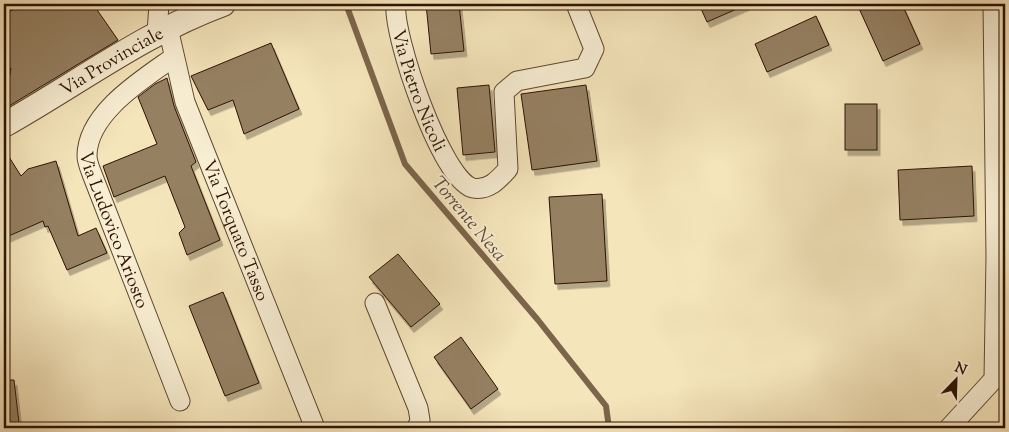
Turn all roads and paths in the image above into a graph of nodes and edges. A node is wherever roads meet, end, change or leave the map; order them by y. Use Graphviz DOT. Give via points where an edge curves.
graph roads {
  1 [pos="159,4"];
  2 [pos="223,4"];
  3 [pos="396,4"];
  4 [pos="576,4"];
  5 [pos="997,12"];
  6 [pos="162,30"];
  7 [pos="174,57"];
  8 [pos="4,125"];
  9 [pos="1000,249"];
  10 [pos="375,303"];
  11 [pos="180,401"];
  12 [pos="315,428"];
  13 [pos="416,428"];
  14 [pos="949,428"];
  1 -- 6 [label="street, Via Torquato Tasso"];
  2 -- 6 [label="street, Via Provinciale"];
  3 -- 4 [label="street, Via Pietro Nicoli" via="403,46 432,134 450,166 463,182 473,188 493,185 508,169 504,92 517,81 585,68 594,49"];
  5 -- 9 [label="street"];
  6 -- 7 [label="street, Via Torquato Tasso"];
  6 -- 8 [label="street, Via Provinciale"];
  7 -- 11 [label="street, Via Ludovico Ariosto" via="140,80 99,119 87,156"];
  7 -- 12 [label="street, Via Torquato Tasso" via="185,102"];
  9 -- 14 [label="street" via="994,379"];
  10 -- 13 [label="street" via="418,408 420,420"];
}
